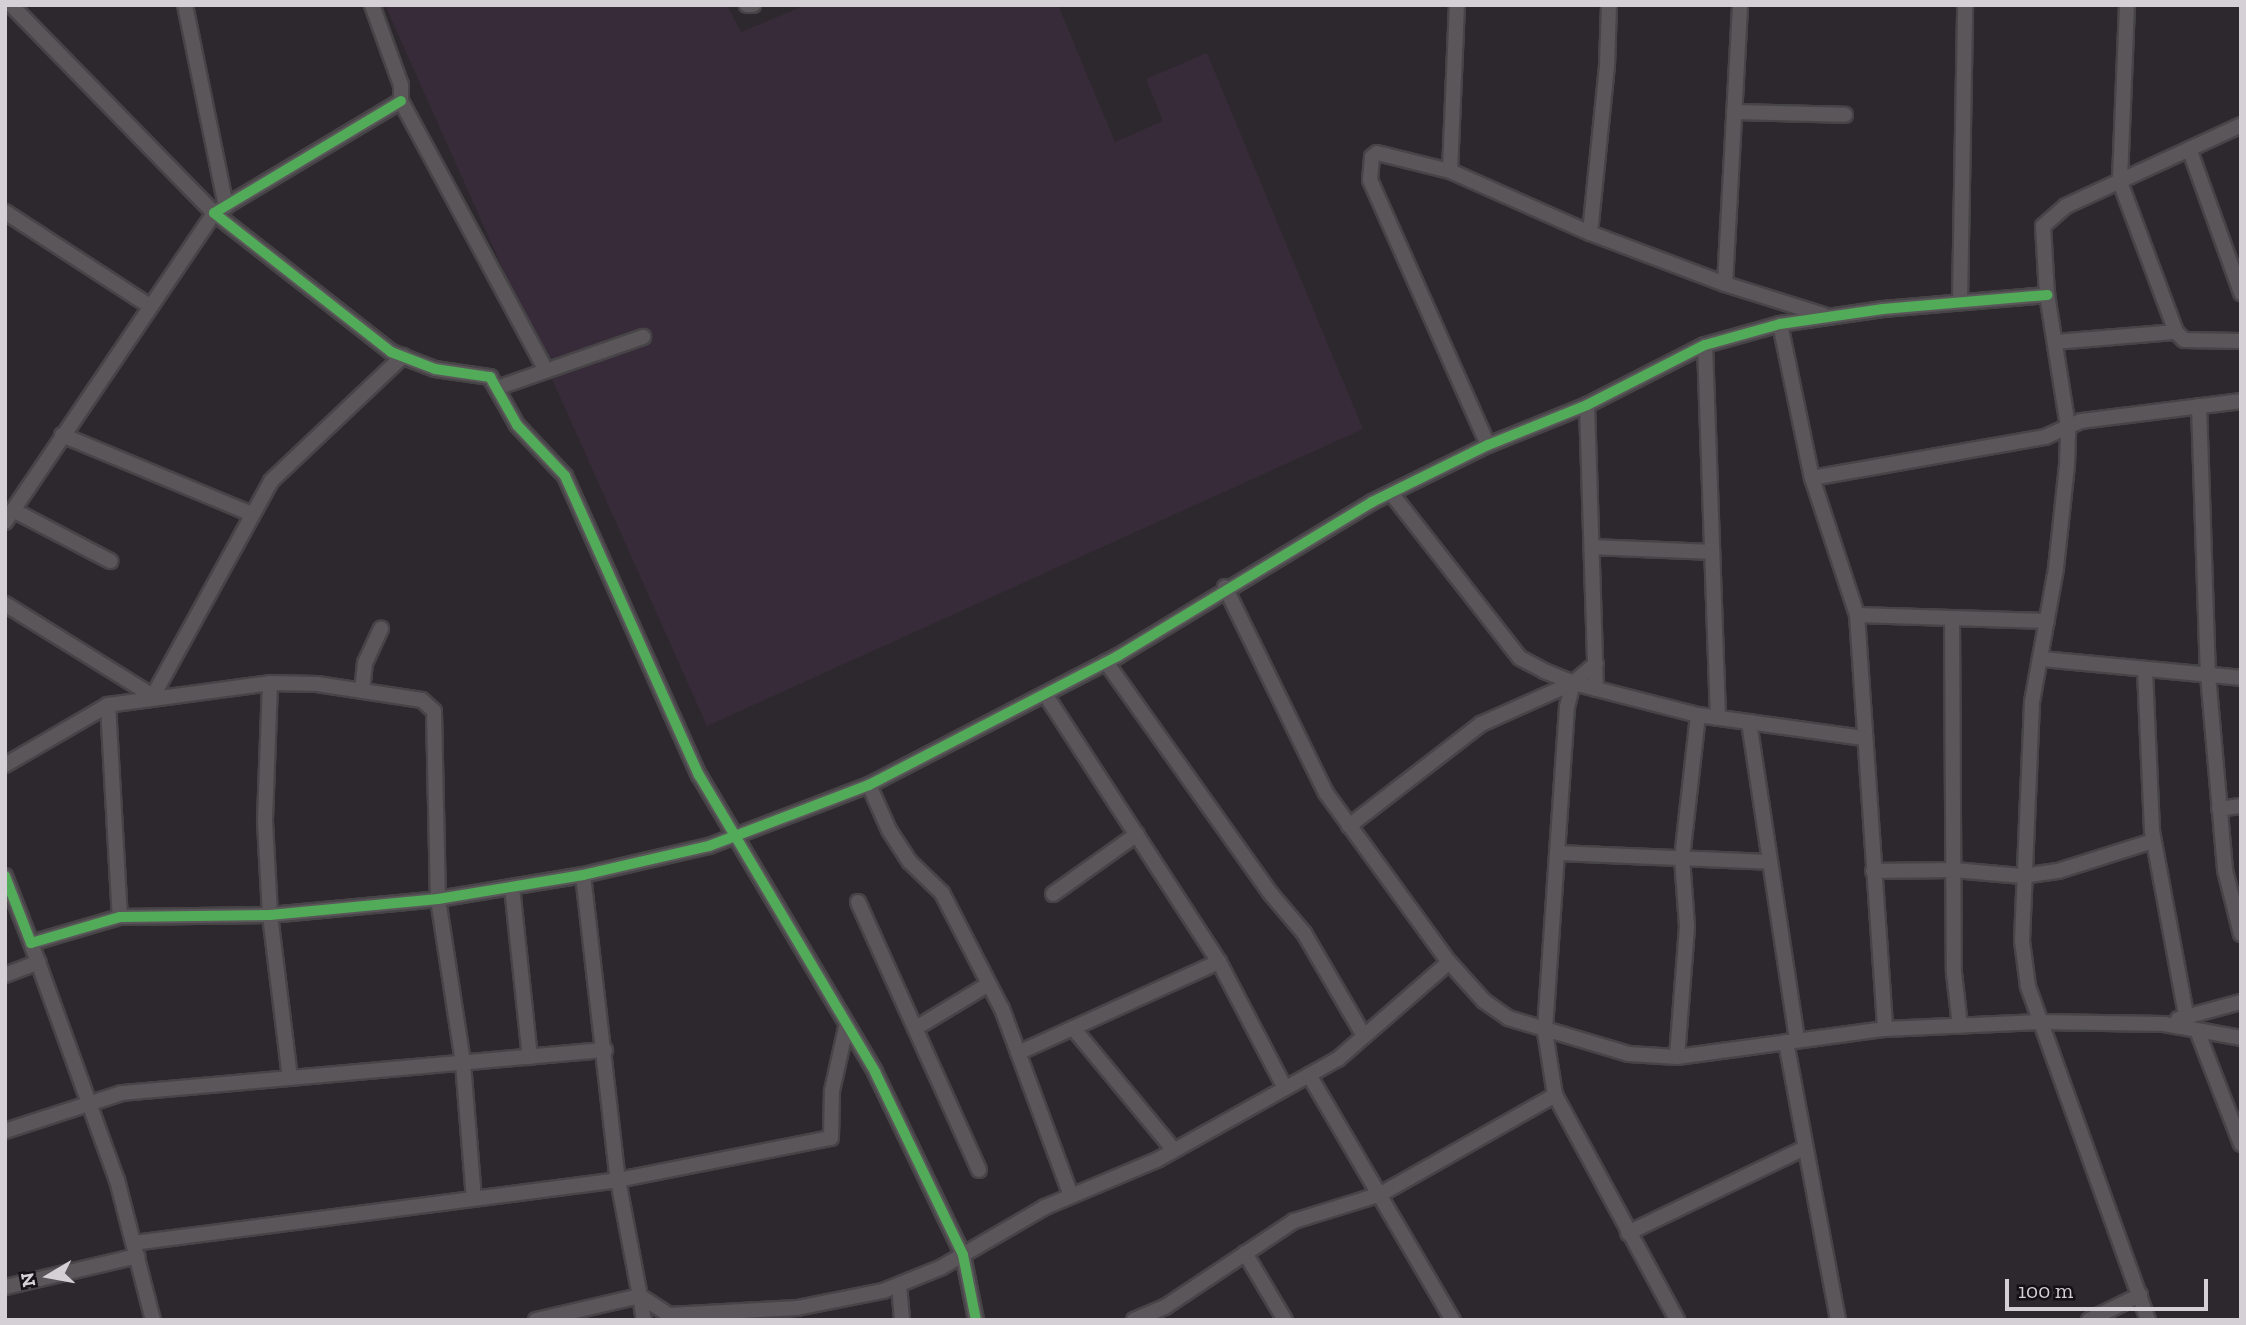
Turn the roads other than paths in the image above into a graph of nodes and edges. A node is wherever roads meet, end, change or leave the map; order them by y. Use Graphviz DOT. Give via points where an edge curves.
graph roads {
  1 [pos="11,5"];
  2 [pos="185,5"];
  3 [pos="372,5"];
  4 [pos="747,5"];
  5 [pos="753,5"];
  6 [pos="1457,5"];
  7 [pos="1609,5"];
  8 [pos="1740,5"];
  9 [pos="1965,5"];
  10 [pos="2127,5"];
  11 [pos="401,101"];
  12 [pos="1734,112"];
  13 [pos="1845,115"];
  14 [pos="2241,125"];
  15 [pos="2190,151"];
  16 [pos="1450,171"];
  17 [pos="2120,182"];
  18 [pos="220,210"];
  19 [pos="5,212"];
  20 [pos="1590,233"];
  21 [pos="1725,284"];
  22 [pos="2241,293"];
  23 [pos="2047,295"];
  24 [pos="1960,301"];
  25 [pos="150,306"];
  26 [pos="1829,317"];
  27 [pos="1780,324"];
  28 [pos="2176,332"];
  29 [pos="643,337"];
  30 [pos="2241,341"];
  31 [pos="2056,342"];
  32 [pos="1705,345"];
  33 [pos="403,356"];
  34 [pos="546,370"];
  35 [pos="497,388"];
  36 [pos="2241,401"];
  37 [pos="1587,405"];
  38 [pos="2199,406"];
  39 [pos="2067,427"];
  40 [pos="62,435"];
  41 [pos="1488,445"];
  42 [pos="1812,478"];
  43 [pos="1391,493"];
  44 [pos="251,514"];
  45 [pos="9,516"];
  46 [pos="1592,547"];
  47 [pos="1712,552"];
  48 [pos="110,562"];
  49 [pos="1225,587"];
  50 [pos="5,604"];
  51 [pos="1857,615"];
  52 [pos="1952,618"];
  53 [pos="2047,621"];
  54 [pos="381,629"];
  55 [pos="2041,659"];
  56 [pos="1106,662"];
  57 [pos="1596,664"];
  58 [pos="2145,670"];
  59 [pos="2208,675"];
  60 [pos="2241,678"];
  61 [pos="270,683"];
  62 [pos="1573,683"];
  63 [pos="1597,689"];
  64 [pos="362,691"];
  65 [pos="1045,694"];
  66 [pos="153,696"];
  67 [pos="108,705"];
  68 [pos="1698,715"];
  69 [pos="1718,718"];
  70 [pos="1749,722"];
  71 [pos="1863,738"];
  72 [pos="5,765"];
  73 [pos="869,785"];
  74 [pos="2241,806"];
  75 [pos="2219,809"];
  76 [pos="1349,826"];
  77 [pos="1137,834"];
  78 [pos="737,835"];
  79 [pos="2153,842"];
  80 [pos="1557,853"];
  81 [pos="1682,858"];
  82 [pos="1769,862"];
  83 [pos="1954,870"];
  84 [pos="1873,871"];
  85 [pos="583,875"];
  86 [pos="5,876"];
  87 [pos="2022,876"];
  88 [pos="512,887"];
  89 [pos="1052,894"];
  90 [pos="438,899"];
  91 [pos="858,902"];
  92 [pos="270,915"];
  93 [pos="120,917"];
  94 [pos="2241,934"];
  95 [pos="31,943"];
  96 [pos="39,962"];
  97 [pos="1219,962"];
  98 [pos="1449,962"];
  99 [pos="5,975"];
  100 [pos="989,984"];
  101 [pos="2241,1002"];
  102 [pos="2186,1015"];
  103 [pos="2040,1022"];
  104 [pos="2164,1024"];
  105 [pos="1960,1026"];
  106 [pos="846,1028"];
  107 [pos="916,1028"];
  108 [pos="1073,1028"];
  109 [pos="1885,1029"];
  110 [pos="1545,1032"];
  111 [pos="2197,1034"];
  112 [pos="1364,1036"];
  113 [pos="2241,1038"];
  114 [pos="1791,1041"];
  115 [pos="604,1050"];
  116 [pos="1018,1053"];
  117 [pos="530,1056"];
  118 [pos="1677,1057"];
  119 [pos="463,1063"];
  120 [pos="1309,1075"];
  121 [pos="290,1078"];
  122 [pos="1285,1088"];
  123 [pos="1555,1095"];
  124 [pos="90,1104"];
  125 [pos="5,1131"];
  126 [pos="2241,1144"];
  127 [pos="1805,1148"];
  128 [pos="1174,1150"];
  129 [pos="979,1170"];
  130 [pos="618,1180"];
  131 [pos="1381,1194"];
  132 [pos="1071,1196"];
  133 [pos="474,1199"];
  134 [pos="1629,1233"];
  135 [pos="135,1250"];
  136 [pos="1245,1253"];
  137 [pos="962,1255"];
  138 [pos="899,1285"];
  139 [pos="5,1287"];
  140 [pos="2140,1295"];
  141 [pos="640,1296"];
  142 [pos="153,1320"];
  143 [pos="536,1320"];
  144 [pos="644,1320"];
  145 [pos="902,1320"];
  146 [pos="976,1320"];
  147 [pos="1134,1320"];
  148 [pos="1285,1320"];
  149 [pos="1453,1320"];
  150 [pos="1677,1320"];
  151 [pos="1838,1320"];
  152 [pos="2089,1320"];
  153 [pos="2148,1320"];
  1 -- 18 [label="street"];
  2 -- 18 [label="street"];
  3 -- 11 [label="street" via="401,85"];
  4 -- 5 [label="street"];
  6 -- 16 [label="street"];
  7 -- 20 [label="street"];
  8 -- 12 [label="street"];
  9 -- 24 [label="street"];
  10 -- 17 [label="street"];
  11 -- 18 [label="street"];
  11 -- 34 [label="street"];
  12 -- 13 [label="street"];
  12 -- 21 [label="street"];
  14 -- 15 [label="street"];
  15 -- 17 [label="street"];
  15 -- 22 [label="street"];
  16 -- 20 [label="street"];
  16 -- 41 [label="street" via="1388,152 1371,157 1369,167 1370,180"];
  17 -- 23 [label="street" via="2047,218 2043,226"];
  17 -- 28 [label="street"];
  18 -- 25 [label="street"];
  18 -- 33 [label="street"];
  19 -- 25 [label="street"];
  20 -- 21 [label="street"];
  21 -- 26 [label="street"];
  23 -- 24 [label="street"];
  23 -- 31 [label="street"];
  24 -- 26 [label="street"];
  25 -- 40 [label="street"];
  26 -- 27 [label="street"];
  27 -- 32 [label="street"];
  27 -- 42 [label="street"];
  28 -- 30 [label="street" via="2184,340"];
  28 -- 31 [label="street"];
  29 -- 34 [label="street"];
  31 -- 39 [label="street"];
  32 -- 37 [label="street"];
  32 -- 47 [label="street"];
  33 -- 35 [label="street" via="435,369 490,377"];
  33 -- 44 [label="street" via="271,481"];
  34 -- 35 [label="street"];
  35 -- 78 [label="street" via="517,425 565,477 699,775"];
  36 -- 38 [label="street"];
  37 -- 41 [label="street"];
  37 -- 46 [label="street"];
  38 -- 39 [label="street"];
  38 -- 59 [label="street"];
  39 -- 42 [label="street" via="2045,437"];
  39 -- 53 [label="street"];
  40 -- 44 [label="street"];
  40 -- 45 [label="street"];
  41 -- 43 [label="street"];
  42 -- 51 [label="street"];
  43 -- 49 [label="street"];
  43 -- 62 [label="street" via="1520,658"];
  44 -- 66 [label="street"];
  45 -- 48 [label="street"];
  46 -- 47 [label="street"];
  46 -- 57 [label="street"];
  47 -- 69 [label="street"];
  49 -- 56 [label="street"];
  49 -- 76 [label="street" via="1326,793"];
  50 -- 66 [label="street"];
  51 -- 52 [label="street"];
  51 -- 71 [label="street"];
  52 -- 53 [label="street"];
  52 -- 83 [label="street"];
  53 -- 55 [label="street"];
  54 -- 64 [label="street" via="365,663"];
  55 -- 58 [label="street"];
  55 -- 87 [label="street" via="2032,702"];
  56 -- 65 [label="street"];
  56 -- 112 [label="street" via="1271,894 1304,933"];
  57 -- 62 [label="street"];
  57 -- 63 [label="street"];
  58 -- 59 [label="street"];
  58 -- 79 [label="street"];
  59 -- 60 [label="street"];
  59 -- 75 [label="street"];
  61 -- 64 [label="street"];
  61 -- 66 [label="street"];
  61 -- 92 [label="street" via="265,822"];
  62 -- 63 [label="street"];
  62 -- 76 [label="street" via="1481,724"];
  62 -- 80 [label="street" via="1567,707"];
  63 -- 68 [label="street"];
  64 -- 90 [label="street" via="422,700 435,711"];
  65 -- 73 [label="street"];
  65 -- 77 [label="street"];
  66 -- 67 [label="street"];
  67 -- 72 [label="street"];
  67 -- 93 [label="street"];
  68 -- 69 [label="street"];
  68 -- 81 [label="street"];
  69 -- 70 [label="street"];
  70 -- 71 [label="street"];
  70 -- 82 [label="street"];
  71 -- 84 [label="street"];
  73 -- 78 [label="street"];
  73 -- 100 [label="street" via="910,862 942,893"];
  74 -- 75 [label="street"];
  75 -- 94 [label="street" via="2224,870"];
  76 -- 98 [label="street"];
  77 -- 89 [label="street"];
  77 -- 97 [label="street"];
  78 -- 85 [label="street" via="709,846"];
  78 -- 106 [label="street"];
  79 -- 87 [label="street" via="2058,871"];
  79 -- 102 [label="street"];
  80 -- 81 [label="street"];
  80 -- 110 [label="street"];
  81 -- 82 [label="street"];
  81 -- 118 [label="street" via="1687,926"];
  82 -- 114 [label="street"];
  83 -- 84 [label="street"];
  83 -- 87 [label="street"];
  83 -- 105 [label="street" via="1954,973"];
  84 -- 109 [label="street"];
  85 -- 88 [label="street"];
  85 -- 115 [label="street"];
  86 -- 95 [label="street"];
  87 -- 103 [label="street" via="2022,942 2028,986"];
  88 -- 90 [label="street"];
  88 -- 117 [label="street"];
  90 -- 92 [label="street"];
  90 -- 119 [label="street"];
  91 -- 107 [label="street"];
  92 -- 93 [label="street"];
  92 -- 121 [label="street"];
  93 -- 95 [label="street"];
  95 -- 96 [label="street"];
  96 -- 99 [label="street"];
  96 -- 124 [label="street"];
  97 -- 108 [label="street"];
  97 -- 122 [label="street"];
  98 -- 110 [label="street" via="1485,1001 1508,1018"];
  98 -- 112 [label="street"];
  100 -- 107 [label="street"];
  100 -- 116 [label="street"];
  101 -- 102 [label="street"];
  102 -- 104 [label="street"];
  103 -- 104 [label="street"];
  103 -- 105 [label="street"];
  103 -- 140 [label="street"];
  104 -- 111 [label="street"];
  105 -- 109 [label="street"];
  106 -- 130 [label="street" via="832,1091 831,1138"];
  106 -- 137 [label="street" via="875,1072"];
  107 -- 129 [label="street"];
  108 -- 116 [label="street"];
  108 -- 128 [label="street"];
  109 -- 114 [label="street"];
  110 -- 118 [label="street" via="1629,1054"];
  110 -- 123 [label="street"];
  111 -- 113 [label="street"];
  111 -- 126 [label="street"];
  112 -- 120 [label="street" via="1338,1059"];
  114 -- 118 [label="street"];
  114 -- 127 [label="street"];
  115 -- 117 [label="street"];
  115 -- 130 [label="street"];
  116 -- 132 [label="street"];
  117 -- 119 [label="street"];
  119 -- 121 [label="street"];
  119 -- 133 [label="street"];
  120 -- 122 [label="street"];
  120 -- 131 [label="street"];
  121 -- 124 [label="street" via="122,1093"];
  122 -- 128 [label="street"];
  123 -- 131 [label="street"];
  123 -- 134 [label="street"];
  124 -- 125 [label="street"];
  124 -- 135 [label="street"];
  127 -- 134 [label="street"];
  127 -- 151 [label="street"];
  128 -- 132 [label="street"];
  130 -- 133 [label="street"];
  130 -- 141 [label="street"];
  131 -- 136 [label="street" via="1294,1221"];
  131 -- 149 [label="street"];
  132 -- 137 [label="street"];
  133 -- 135 [label="street"];
  134 -- 150 [label="street"];
  135 -- 139 [label="street"];
  135 -- 142 [label="street"];
  136 -- 147 [label="street" via="1164,1307"];
  136 -- 148 [label="street"];
  137 -- 138 [label="street"];
  137 -- 146 [label="street"];
  138 -- 141 [label="street" via="797,1308 720,1315 669,1315"];
  138 -- 145 [label="street"];
  140 -- 152 [label="street"];
  140 -- 153 [label="street"];
  141 -- 143 [label="street"];
  141 -- 144 [label="street"];
}
